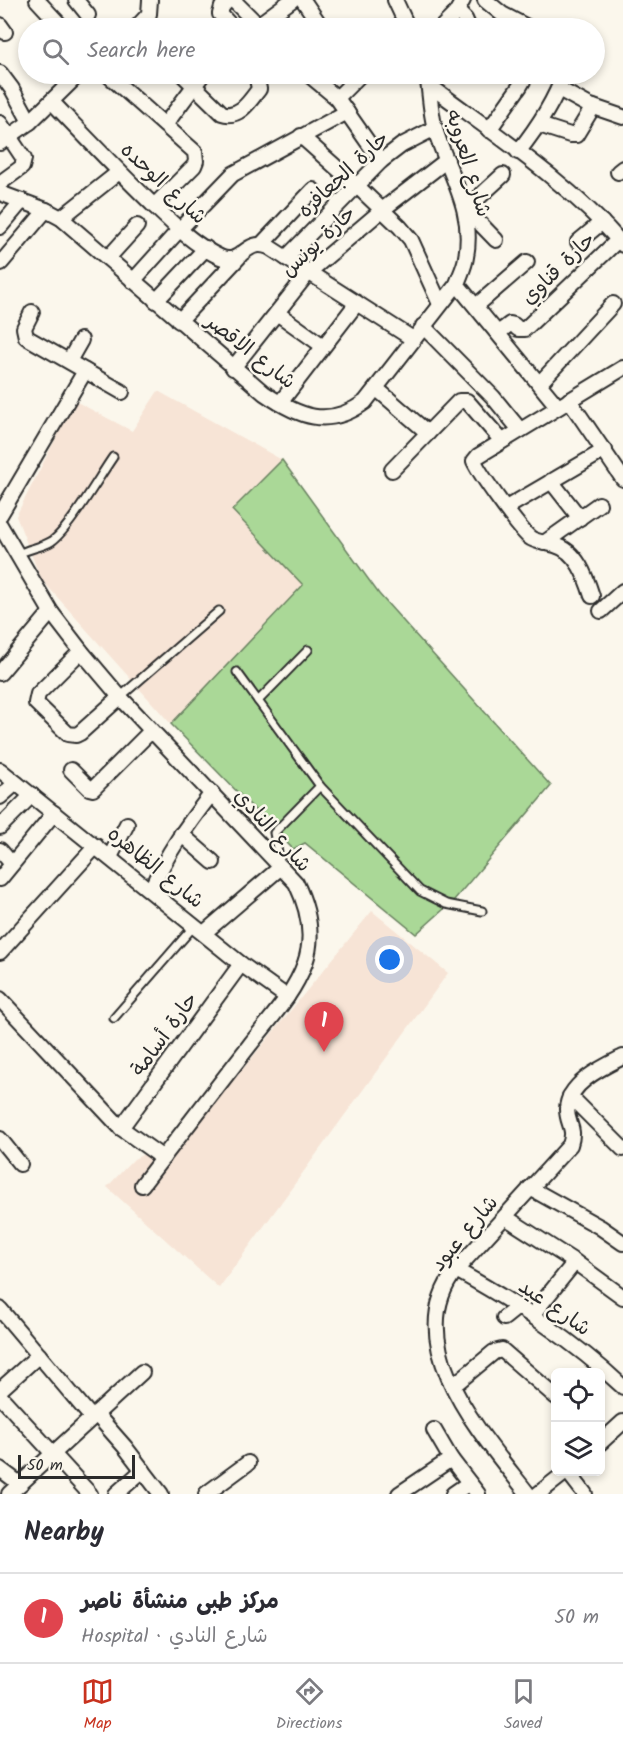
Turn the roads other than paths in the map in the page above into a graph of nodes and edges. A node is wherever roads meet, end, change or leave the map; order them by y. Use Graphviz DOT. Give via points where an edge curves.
graph roads {
  1 [pos="37,0"];
  2 [pos="76,0"];
  3 [pos="150,0"];
  4 [pos="228,0"];
  5 [pos="233,0"];
  6 [pos="292,0"];
  7 [pos="303,0"];
  8 [pos="395,0"];
  9 [pos="485,0"];
  10 [pos="460,5"];
  11 [pos="88,15"];
  12 [pos="54,18"];
  13 [pos="147,18"];
  14 [pos="224,18"];
  15 [pos="250,18"];
  16 [pos="270,18"];
  17 [pos="315,18"];
  18 [pos="403,18"];
  19 [pos="449,18"];
  20 [pos="510,18"];
  21 [pos="0,72"];
  22 [pos="69,84"];
  23 [pos="118,84"];
  24 [pos="258,84"];
  25 [pos="320,84"];
  26 [pos="351,84"];
  27 [pos="428,84"];
  28 [pos="434,84"];
  29 [pos="521,84"];
  30 [pos="561,84"];
  31 [pos="194,86"];
  32 [pos="559,89"];
  33 [pos="337,98"];
  34 [pos="52,102"];
  35 [pos="593,108"];
  36 [pos="347,112"];
  37 [pos="623,117"];
  38 [pos="30,122"];
  39 [pos="0,123"];
  40 [pos="539,124"];
  41 [pos="165,125"];
  42 [pos="435,128"];
  43 [pos="489,130"];
  44 [pos="301,136"];
  45 [pos="4,140"];
  46 [pos="518,152"];
  47 [pos="447,160"];
  48 [pos="381,161"];
  49 [pos="119,172"];
  50 [pos="503,175"];
  51 [pos="0,183"];
  52 [pos="356,185"];
  53 [pos="313,190"];
  54 [pos="0,194"];
  55 [pos="22,201"];
  56 [pos="154,206"];
  57 [pos="466,209"];
  58 [pos="46,210"];
  59 [pos="382,210"];
  60 [pos="61,218"];
  61 [pos="602,222"];
  62 [pos="137,226"];
  63 [pos="0,227"];
  64 [pos="178,230"];
  65 [pos="496,240"];
  66 [pos="578,242"];
  67 [pos="621,243"];
  68 [pos="262,244"];
  69 [pos="206,248"];
  70 [pos="239,257"];
  71 [pos="108,258"];
  72 [pos="286,258"];
  73 [pos="527,262"];
  74 [pos="1,263"];
  75 [pos="309,272"];
  76 [pos="133,281"];
  77 [pos="457,284"];
  78 [pos="156,300"];
  79 [pos="357,303"];
  80 [pos="440,304"];
  81 [pos="613,304"];
  82 [pos="476,306"];
  83 [pos="32,312"];
  84 [pos="277,313"];
  85 [pos="179,321"];
  86 [pos="423,326"];
  87 [pos="498,333"];
  88 [pos="413,339"];
  89 [pos="81,340"];
  90 [pos="323,346"];
  91 [pos="69,361"];
  92 [pos="233,368"];
  93 [pos="623,368"];
  94 [pos="85,371"];
  95 [pos="539,384"];
  96 [pos="377,389"];
  97 [pos="122,392"];
  98 [pos="563,403"];
  99 [pos="280,404"];
  100 [pos="520,430"];
  101 [pos="428,433"];
  102 [pos="502,441"];
  103 [pos="605,450"];
  104 [pos="113,457"];
  105 [pos="619,463"];
  106 [pos="392,470"];
  107 [pos="623,479"];
  108 [pos="551,481"];
  109 [pos="599,504"];
  110 [pos="506,508"];
  111 [pos="0,515"];
  112 [pos="579,518"];
  113 [pos="0,525"];
  114 [pos="544,543"];
  115 [pos="0,551"];
  116 [pos="17,555"];
  117 [pos="623,591"];
  118 [pos="592,596"];
  119 [pos="601,611"];
  120 [pos="51,612"];
  121 [pos="219,612"];
  122 [pos="308,650"];
  123 [pos="81,651"];
  124 [pos="237,672"];
  125 [pos="0,673"];
  126 [pos="120,697"];
  127 [pos="258,701"];
  128 [pos="151,731"];
  129 [pos="0,770"];
  130 [pos="71,770"];
  131 [pos="16,783"];
  132 [pos="320,786"];
  133 [pos="212,793"];
  134 [pos="32,795"];
  135 [pos="0,797"];
  136 [pos="54,813"];
  137 [pos="127,824"];
  138 [pos="0,827"];
  139 [pos="182,834"];
  140 [pos="96,846"];
  141 [pos="0,850"];
  142 [pos="110,857"];
  143 [pos="213,862"];
  144 [pos="12,864"];
  145 [pos="281,867"];
  146 [pos="0,879"];
  147 [pos="151,890"];
  148 [pos="482,911"];
  149 [pos="200,929"];
  150 [pos="0,952"];
  151 [pos="241,964"];
  152 [pos="287,996"];
  153 [pos="0,999"];
  154 [pos="114,1018"];
  155 [pos="623,1057"];
  156 [pos="570,1096"];
  157 [pos="121,1128"];
  158 [pos="0,1139"];
  159 [pos="623,1149"];
  160 [pos="163,1158"];
  161 [pos="20,1164"];
  162 [pos="142,1185"];
  163 [pos="530,1188"];
  164 [pos="505,1217"];
  165 [pos="623,1243"];
  166 [pos="575,1262"];
  167 [pos="456,1270"];
  168 [pos="623,1297"];
  169 [pos="519,1306"];
  170 [pos="0,1309"];
  171 [pos="532,1315"];
  172 [pos="504,1318"];
  173 [pos="39,1355"];
  174 [pos="142,1372"];
  175 [pos="453,1386"];
  176 [pos="623,1387"];
  177 [pos="0,1390"];
  178 [pos="551,1393"];
  179 [pos="0,1396"];
  180 [pos="94,1416"];
  181 [pos="623,1422"];
  182 [pos="434,1430"];
  183 [pos="605,1437"];
  184 [pos="52,1455"];
  185 [pos="451,1459"];
  186 [pos="248,1463"];
  187 [pos="0,1469"];
  188 [pos="143,1470"];
  189 [pos="562,1476"];
  190 [pos="570,1476"];
  191 [pos="469,1483"];
  192 [pos="14,1489"];
  193 [pos="90,1494"];
  194 [pos="117,1494"];
  195 [pos="160,1494"];
  196 [pos="206,1494"];
  197 [pos="399,1494"];
  198 [pos="453,1494"];
  199 [pos="478,1494"];
  200 [pos="528,1494"];
  201 [pos="537,1494"];
  202 [pos="585,1494"];
  1 -- 12 [label="street"];
  2 -- 11 [label="street"];
  3 -- 13 [label="street"];
  4 -- 14 [label="street" via="220,14"];
  5 -- 15 [label="street"];
  6 -- 16 [label="street"];
  7 -- 17 [label="street"];
  8 -- 18 [label="street"];
  9 -- 20 [label="street"];
  10 -- 19 [label="street"];
  21 -- 38 [label="street"];
  22 -- 34 [label="street"];
  23 -- 41 [label="street"];
  24 -- 31 [label="street" via="259,89 234,114 222,113"];
  25 -- 33 [label="street"];
  26 -- 33 [label="street"];
  27 -- 42 [label="street, شارع العروبه"];
  28 -- 43 [label="street"];
  29 -- 43 [label="street"];
  30 -- 32 [label="street"];
  31 -- 41 [label="street"];
  32 -- 35 [label="street"];
  32 -- 40 [label="street"];
  33 -- 36 [label="street"];
  34 -- 38 [label="street"];
  34 -- 49 [label="street, شارع الوحده"];
  35 -- 37 [label="street"];
  35 -- 40 [label="street" via="576,135"];
  36 -- 44 [label="street"];
  36 -- 48 [label="street"];
  38 -- 45 [label="street"];
  39 -- 45 [label="street"];
  40 -- 46 [label="street"];
  41 -- 56 [label="street" via="195,152 196,161"];
  42 -- 47 [label="street, شارع العروبه"];
  42 -- 48 [label="street, حارة الجعافره"];
  43 -- 46 [label="street"];
  44 -- 52 [label="street"];
  44 -- 64 [label="street" via="233,174"];
  45 -- 51 [label="street" via="22,156 24,163"];
  46 -- 61 [label="street"];
  47 -- 57 [label="street, شارع العروبه"];
  47 -- 59 [label="street, حارة يونس"];
  48 -- 52 [label="street, حارة الجعافره"];
  49 -- 56 [label="street, شارع الوحده"];
  49 -- 60 [label="street"];
  50 -- 57 [label="street"];
  52 -- 59 [label="street"];
  52 -- 72 [label="street, حارة الجعافره"];
  53 -- 68 [label="street"];
  54 -- 55 [label="street, شارع الاقصر"];
  55 -- 58 [label="street, شارع الاقصر"];
  55 -- 63 [label="street"];
  56 -- 64 [label="street, شارع الوحده"];
  57 -- 65 [label="street"];
  57 -- 77 [label="street, شارع العروبه" via="466,260"];
  58 -- 60 [label="street, شارع الاقصر"];
  58 -- 74 [label="street"];
  59 -- 75 [label="street, حارة يونس"];
  59 -- 80 [label="street" via="411,240"];
  60 -- 71 [label="street, شارع الاقصر"];
  61 -- 66 [label="street"];
  61 -- 67 [label="street"];
  62 -- 71 [label="street"];
  64 -- 69 [label="street, شارع الوحده"];
  64 -- 76 [label="street"];
  67 -- 87 [label="street, حارة قناوي" via="525,329 510,324"];
  68 -- 70 [label="street" via="255,244"];
  68 -- 72 [label="street"];
  69 -- 70 [label="street, شارع الوحده" via="225,259"];
  69 -- 78 [label="street"];
  70 -- 85 [label="street"];
  71 -- 76 [label="street, شارع الاقصر"];
  72 -- 75 [label="street"];
  73 -- 82 [label="street"];
  75 -- 79 [label="street"];
  75 -- 84 [label="street, حارة يونس"];
  76 -- 78 [label="street, شارع الاقصر"];
  77 -- 80 [label="street, شارع الاقصر"];
  77 -- 82 [label="street"];
  78 -- 85 [label="street, شارع الاقصر"];
  79 -- 88 [label="street"];
  79 -- 90 [label="street"];
  80 -- 86 [label="street, شارع الاقصر"];
  81 -- 95 [label="street"];
  82 -- 87 [label="street"];
  83 -- 91 [label="street" via="24,335"];
  84 -- 90 [label="street"];
  84 -- 92 [label="street, حارة يونس"];
  85 -- 92 [label="street, شارع الاقصر"];
  86 -- 88 [label="street, شارع الاقصر"];
  86 -- 100 [label="street"];
  87 -- 95 [label="street"];
  88 -- 96 [label="street, شارع الاقصر"];
  89 -- 91 [label="street"];
  90 -- 99 [label="street"];
  91 -- 94 [label="street"];
  92 -- 99 [label="street, شارع الاقصر"];
  93 -- 98 [label="street"];
  94 -- 97 [label="street"];
  94 -- 111 [label="street"];
  95 -- 98 [label="street"];
  96 -- 99 [label="street, شارع الاقصر" via="353,411 339,416 309,416"];
  96 -- 101 [label="street"];
  98 -- 100 [label="street"];
  98 -- 103 [label="street"];
  100 -- 102 [label="street"];
  101 -- 102 [label="street" via="459,401 467,401"];
  101 -- 106 [label="street"];
  102 -- 110 [label="street" via="474,461"];
  103 -- 105 [label="street"];
  103 -- 108 [label="street"];
  104 -- 116 [label="lane" via="60,534 47,544"];
  105 -- 107 [label="street"];
  108 -- 110 [label="street"];
  108 -- 112 [label="street"];
  109 -- 112 [label="street"];
  110 -- 114 [label="street" via="530,537"];
  112 -- 114 [label="street"];
  113 -- 116 [label="street, شارع النادي"];
  114 -- 118 [label="street" via="570,554 585,576"];
  115 -- 116 [label="street"];
  116 -- 120 [label="street, شارع النادي"];
  117 -- 119 [label="street"];
  120 -- 123 [label="street, شارع النادي"];
  120 -- 125 [label="street"];
  121 -- 126 [label="lane"];
  122 -- 127 [label="lane"];
  123 -- 126 [label="street, شارع النادي"];
  123 -- 126 [label="street" via="38,694 36,703 72,736"];
  124 -- 127 [label="lane"];
  126 -- 128 [label="street, شارع النادي"];
  127 -- 132 [label="lane"];
  128 -- 130 [label="street" via="97,788 89,788"];
  128 -- 133 [label="street, شارع النادي"];
  129 -- 131 [label="street, شارع الظاهره"];
  131 -- 134 [label="street, شارع الظاهره"];
  131 -- 135 [label="street"];
  132 -- 145 [label="lane" via="274,833"];
  132 -- 148 [label="lane" via="420,891 446,904"];
  133 -- 139 [label="street"];
  133 -- 145 [label="street, شارع النادي"];
  134 -- 136 [label="street, شارع الظاهره"];
  134 -- 138 [label="street"];
  136 -- 140 [label="street, شارع الظاهره"];
  136 -- 144 [label="street"];
  137 -- 142 [label="street"];
  139 -- 143 [label="street"];
  139 -- 147 [label="street"];
  140 -- 142 [label="street, شارع الظاهره"];
  140 -- 150 [label="street"];
  141 -- 144 [label="street"];
  142 -- 147 [label="street, شارع الظاهره"];
  144 -- 146 [label="street"];
  145 -- 149 [label="street"];
  145 -- 152 [label="street, شارع النادي" via="296,883 310,921 306,962"];
  147 -- 149 [label="street, شارع الظاهره"];
  149 -- 151 [label="street, شارع الظاهره"];
  149 -- 154 [label="lane"];
  151 -- 152 [label="street, شارع الظاهره"];
  151 -- 157 [label="street, حارة أسامة"];
  152 -- 160 [label="street, شارع النادي"];
  153 -- 157 [label="street"];
  155 -- 156 [label="street" via="602,1067"];
  156 -- 159 [label="street"];
  156 -- 163 [label="street, شارع عبود" via="567,1110 574,1134 570,1145"];
  157 -- 160 [label="street"];
  158 -- 161 [label="street"];
  160 -- 162 [label="street, شارع النادي"];
  163 -- 164 [label="street, شارع عبود"];
  163 -- 165 [label="street"];
  164 -- 166 [label="street"];
  164 -- 167 [label="street, شارع عبود"];
  166 -- 168 [label="street"];
  166 -- 171 [label="street"];
  167 -- 169 [label="street, شارع عيد"];
  167 -- 175 [label="street, شارع عبود" via="438,1303 436,1325 439,1347"];
  169 -- 171 [label="street, شارع عيد"];
  169 -- 172 [label="street"];
  170 -- 173 [label="street"];
  171 -- 176 [label="street, شارع عيد"];
  173 -- 177 [label="street"];
  173 -- 180 [label="street"];
  174 -- 180 [label="street"];
  175 -- 178 [label="street" via="494,1352 502,1350"];
  175 -- 200 [label="street, شارع عبود" via="478,1429"];
  179 -- 184 [label="street"];
  180 -- 184 [label="street"];
  180 -- 188 [label="street"];
  181 -- 183 [label="street"];
  182 -- 185 [label="street"];
  184 -- 192 [label="street"];
  184 -- 193 [label="street"];
  185 -- 191 [label="street"];
  185 -- 197 [label="street"];
  186 -- 196 [label="street"];
  187 -- 192 [label="street"];
  188 -- 194 [label="street"];
  188 -- 195 [label="street"];
  189 -- 201 [label="street"];
  190 -- 202 [label="street"];
  191 -- 198 [label="street"];
  191 -- 199 [label="street"];
}
